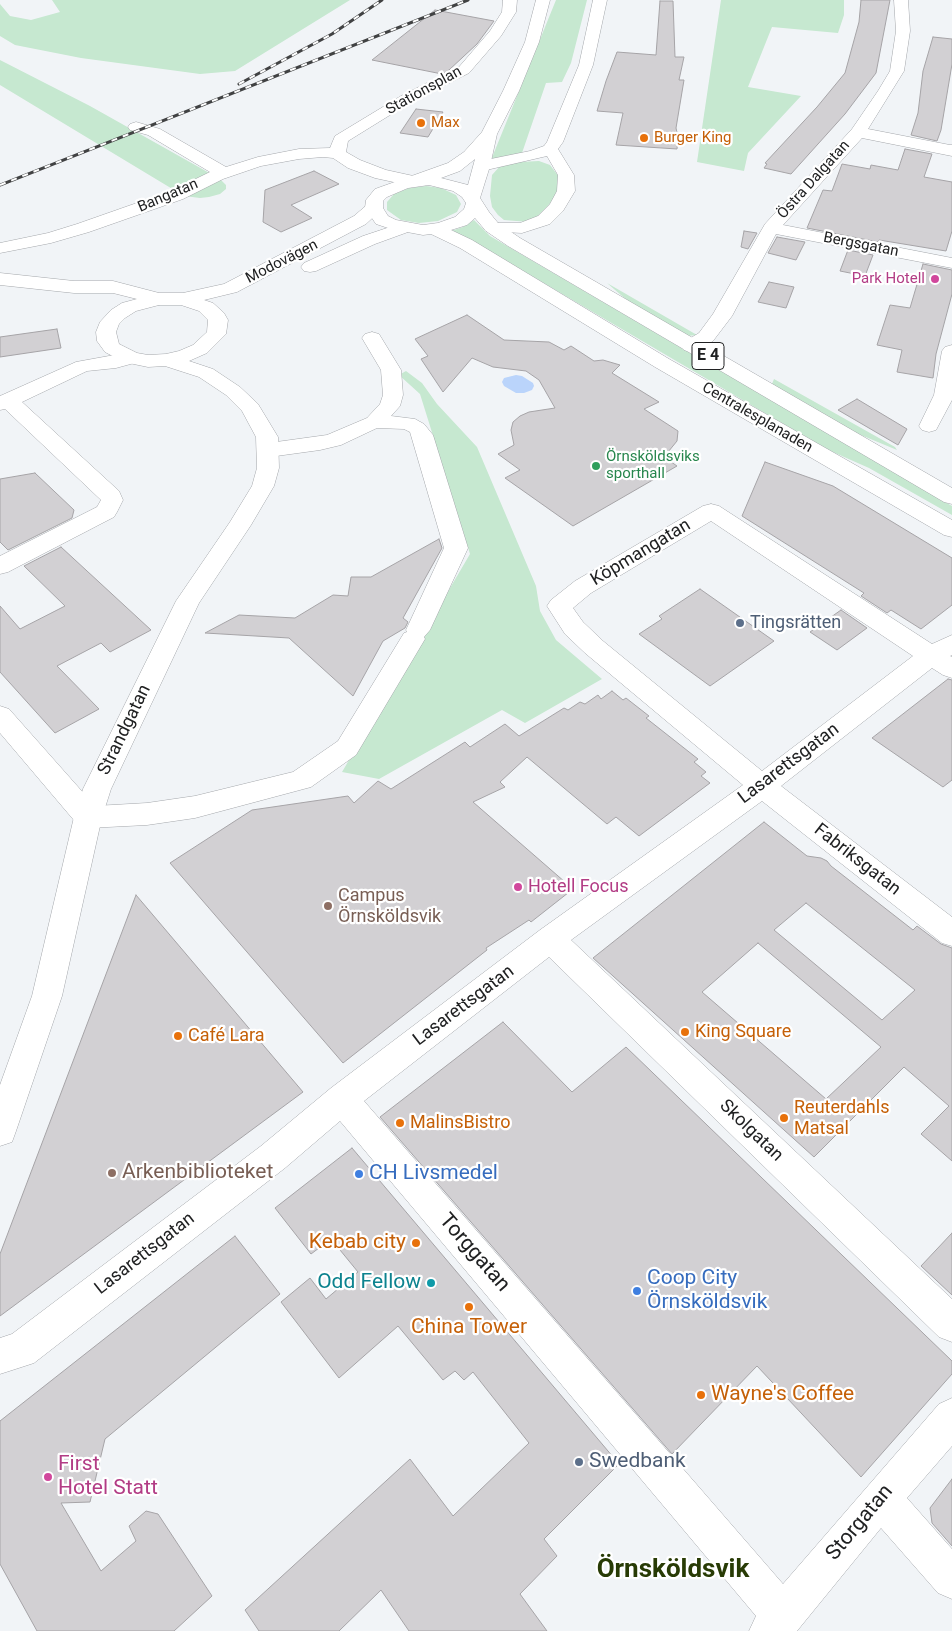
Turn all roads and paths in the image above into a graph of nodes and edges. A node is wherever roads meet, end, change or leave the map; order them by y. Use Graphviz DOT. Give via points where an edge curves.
graph roads {
  1 [pos="510,0"];
  2 [pos="543,0"];
  3 [pos="600,0"];
  4 [pos="901,0"];
  5 [pos="136,127"];
  6 [pos="858,132"];
  7 [pos="489,134"];
  8 [pos="550,149"];
  9 [pos="952,151"];
  10 [pos="337,154"];
  11 [pos="354,164"];
  12 [pos="482,166"];
  13 [pos="224,173"];
  14 [pos="416,181"];
  15 [pos="473,201"];
  16 [pos="376,202"];
  17 [pos="492,227"];
  18 [pos="402,228"];
  19 [pos="771,228"];
  20 [pos="434,229"];
  21 [pos="0,248"];
  22 [pos="952,263"];
  23 [pos="294,275"];
  24 [pos="0,279"];
  25 [pos="277,283"];
  26 [pos="74,287"];
  27 [pos="159,299"];
  28 [pos="183,299"];
  29 [pos="230,310"];
  30 [pos="103,319"];
  31 [pos="372,338"];
  32 [pos="212,340"];
  33 [pos="691,346"];
  34 [pos="952,351"];
  35 [pos="131,358"];
  36 [pos="166,360"];
  37 [pos="83,366"];
  38 [pos="206,373"];
  39 [pos="4,402"];
  40 [pos="374,422"];
  41 [pos="929,426"];
  42 [pos="268,450"];
  43 [pos="952,497"];
  44 [pos="952,530"];
  45 [pos="0,566"];
  46 [pos="952,624"];
  47 [pos="945,656"];
  48 [pos="0,716"];
  49 [pos="762,786"];
  50 [pos="88,817"];
  51 [pos="952,934"];
  52 [pos="550,938"];
  53 [pos="342,1100"];
  54 [pos="0,1131"];
  55 [pos="952,1324"];
  56 [pos="0,1356"];
  57 [pos="952,1416"];
  58 [pos="881,1498"];
  59 [pos="952,1579"];
  60 [pos="777,1623"];
  1 -- 10 [label="main road, Stationsplan" via="509,12 496,33 464,70 406,99 341,138"];
  2 -- 7 [label="main road, E 4" via="532,42"];
  3 -- 8 [label="main road" via="586,65"];
  4 -- 6 [label="main road, Östra Dalgatan" via="903,31 897,71"];
  5 -- 13 [label="main road" via="154,132"];
  6 -- 9 [label="main road"];
  6 -- 19 [label="main road, Östra Dalgatan"];
  7 -- 12 [label="main road, E 4"];
  7 -- 14 [label="main road, E 4" via="454,167"];
  8 -- 12 [label="main road" via="534,156"];
  8 -- 17 [label="main road" via="558,157 566,176 566,191 557,207 544,220 522,228"];
  10 -- 11 [label="main road"];
  10 -- 13 [label="main road, Bangatan" via="299,154"];
  11 -- 14 [label="main road" via="381,174"];
  11 -- 16 [label="main road"];
  12 -- 15 [label="main road, E 4"];
  13 -- 21 [label="main road, Bangatan" via="177,195 84,228"];
  14 -- 15 [label="main road, E 4" via="453,185 464,190"];
  14 -- 16 [label="main road, E 4" via="391,187"];
  15 -- 17 [label="main road, Centralesplanaden / E 4"];
  15 -- 20 [label="main road, E 4" via="472,211 461,221"];
  16 -- 18 [label="main road, E 4" via="382,220"];
  16 -- 28 [label="main road, Modovägen" via="360,220 230,288"];
  17 -- 33 [label="main road, Centralesplanaden / E 4"];
  18 -- 20 [label="main road, E 4"];
  18 -- 23 [label="main road, Modovägen"];
  19 -- 22 [label="main road, Bergsgatan"];
  19 -- 33 [label="main road, Östra Dalgatan" via="722,316 706,337"];
  20 -- 44 [label="main road, Centralesplanaden / E 4" via="475,249"];
  24 -- 26 [label="main road"];
  25 -- 29 [label="main road, Modovägen"];
  26 -- 27 [label="main road" via="113,287"];
  26 -- 30 [label="main road"];
  27 -- 28 [label="main road"];
  27 -- 30 [label="main road" via="129,307"];
  28 -- 29 [label="main road" via="214,313"];
  29 -- 32 [label="main road"];
  30 -- 35 [label="main road" via="120,354"];
  30 -- 37 [label="main road" via="95,347"];
  31 -- 40 [label="main road" via="391,370 394,382 390,406"];
  32 -- 36 [label="main road" via="185,356"];
  32 -- 38 [label="main road"];
  33 -- 43 [label="main road, Centralesplanaden / E 4"];
  34 -- 41 [label="main road" via="944,395"];
  35 -- 36 [label="main road"];
  35 -- 37 [label="main road"];
  36 -- 38 [label="main road, Strandgatan"];
  37 -- 39 [label="main road"];
  38 -- 42 [label="main road, Strandgatan" via="233,391 250,408 267,437"];
  39 -- 45 [label="main road" via="112,500 106,512"];
  40 -- 42 [label="main road" via="327,442"];
  40 -- 50 [label="main road" via="408,423 422,435 456,548 416,634 347,748 301,780 195,807 147,814"];
  42 -- 50 [label="main road, Strandgatan" via="263,486 188,600 101,780"];
  46 -- 47 [label="main road, Lasarettsgatan" via="946,628"];
  47 -- 49 [label="main road, Lasarettsgatan"];
  47 -- 49 [label="main road, Köpmangatan" via="711,511 583,587 559,606 574,628 594,647"];
  48 -- 50 [label="main road"];
  49 -- 51 [label="main road, Fabriksgatan"];
  49 -- 52 [label="main road, Lasarettsgatan"];
  50 -- 54 [label="main road, Strandgatan" via="47,996"];
  52 -- 53 [label="main road, Lasarettsgatan"];
  52 -- 55 [label="main road, Skolgatan"];
  53 -- 56 [label="main road, Lasarettsgatan" via="273,1157 21,1350"];
  53 -- 60 [label="main road, Torggatan" via="605,1406"];
  57 -- 58 [label="main road, Storgatan"];
  58 -- 59 [label="main road"];
  58 -- 60 [label="main road, Storgatan"];
}
